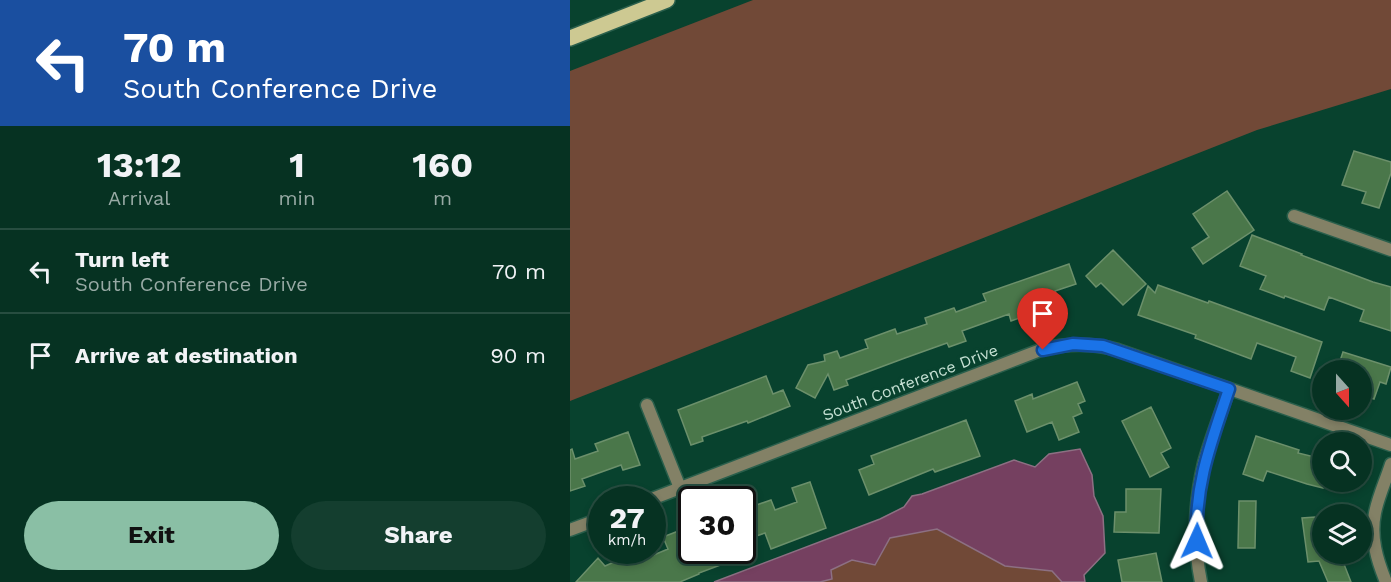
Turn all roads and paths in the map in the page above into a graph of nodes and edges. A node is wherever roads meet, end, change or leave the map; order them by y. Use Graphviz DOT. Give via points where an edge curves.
graph roads {
  1 [pos="667,0"];
  2 [pos="570,38"];
  3 [pos="1293,216"];
  4 [pos="1391,250"];
  5 [pos="1229,389"];
  6 [pos="647,405"];
  7 [pos="1391,445"];
  8 [pos="1391,464"];
  9 [pos="679,486"];
  10 [pos="685,486"];
  11 [pos="588,523"];
  12 [pos="570,530"];
  13 [pos="1201,582"];
  14 [pos="1386,582"];
  1 -- 2 [label="main road"];
  3 -- 4 [label="street"];
  5 -- 7 [label="street, South Conference Drive"];
  5 -- 10 [label="street, South Conference Drive" via="1103,346 1058,346"];
  5 -- 13 [label="street" via="1198,494 1197,556"];
  6 -- 9 [label="street"];
  8 -- 14 [label="street" via="1373,531"];
  11 -- 12 [label="street"];
}
